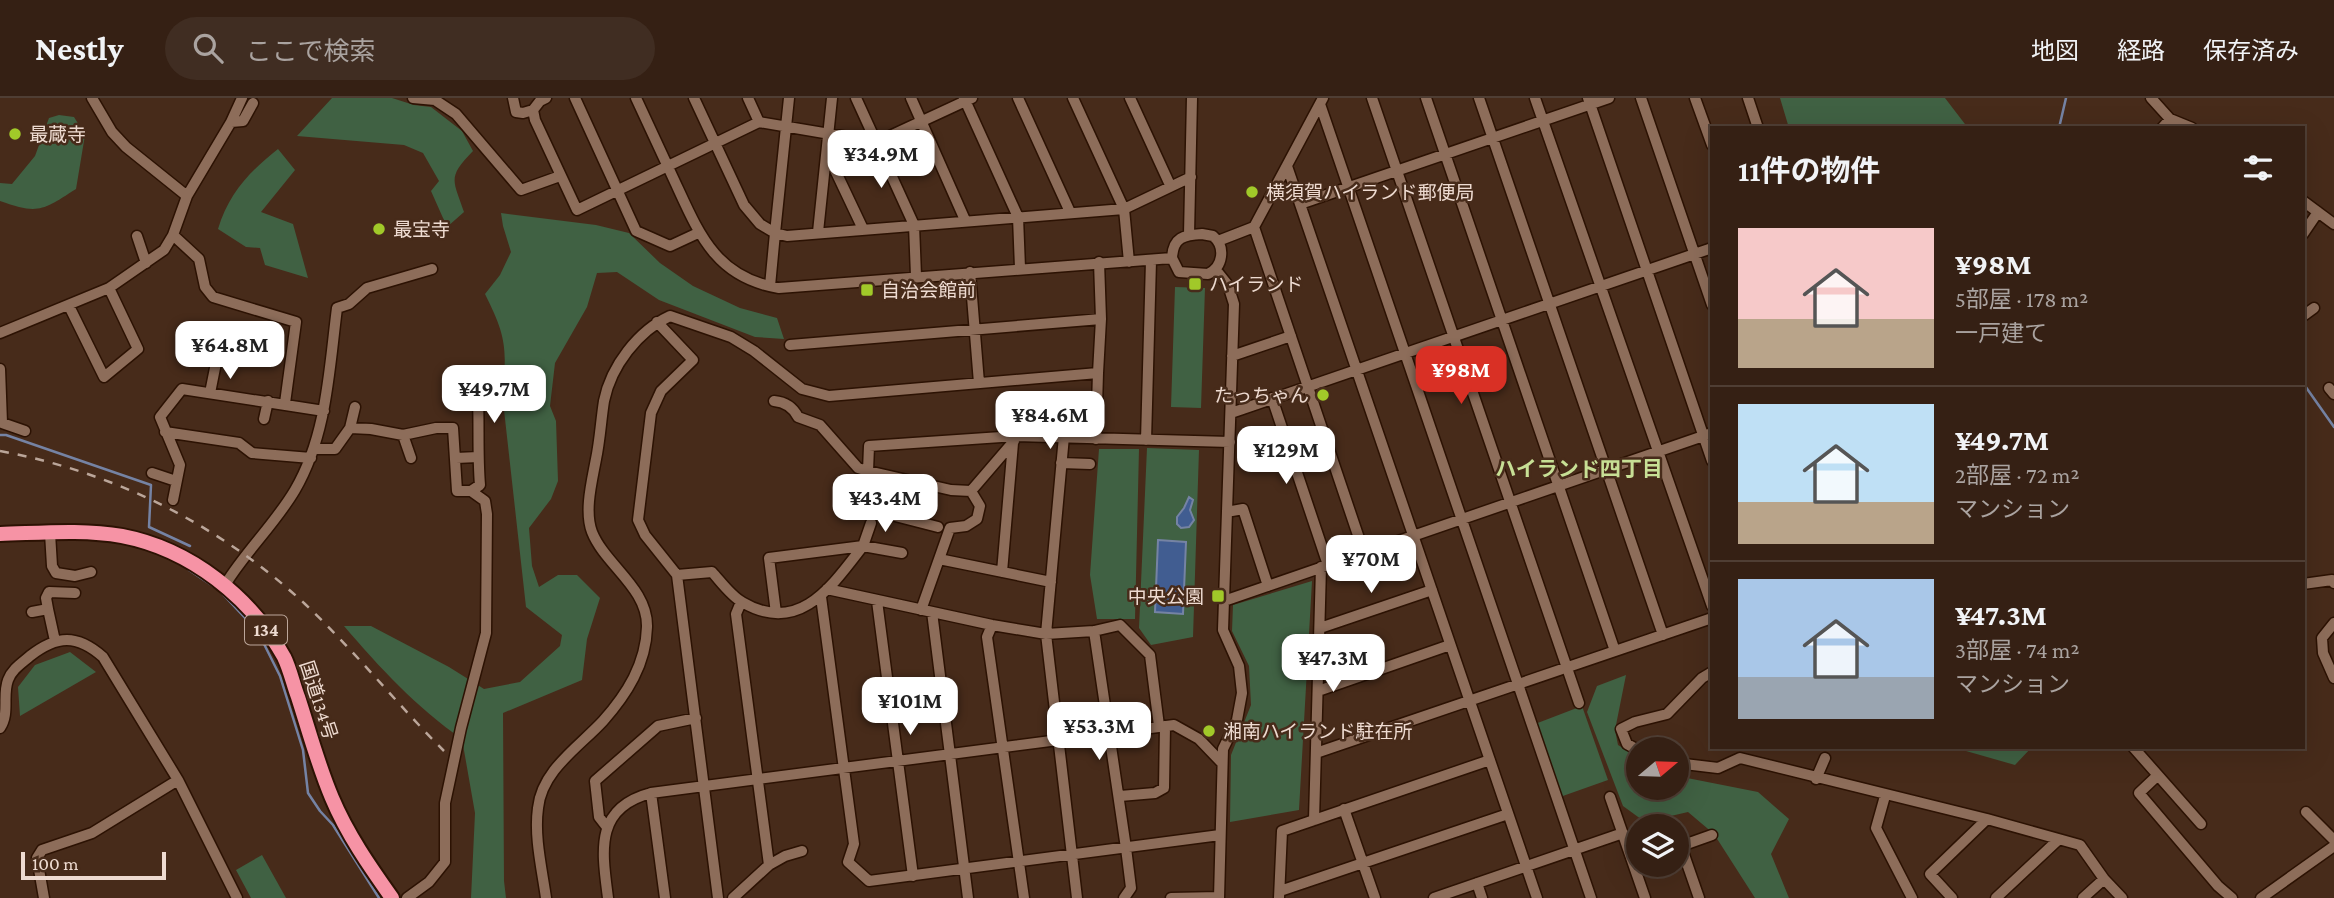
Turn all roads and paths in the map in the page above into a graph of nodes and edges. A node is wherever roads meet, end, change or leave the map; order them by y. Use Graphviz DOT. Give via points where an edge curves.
graph roads {
  1 [pos="92,98"];
  2 [pos="242,98"];
  3 [pos="413,98"];
  4 [pos="513,98"];
  5 [pos="546,98"];
  6 [pos="575,98"];
  7 [pos="636,98"];
  8 [pos="694,98"];
  9 [pos="748,98"];
  10 [pos="789,98"];
  11 [pos="832,98"];
  12 [pos="856,98"];
  13 [pos="911,98"];
  14 [pos="1018,98"];
  15 [pos="1073,98"];
  16 [pos="1130,98"];
  17 [pos="1184,98"];
  18 [pos="1192,98"];
  19 [pos="1372,98"];
  20 [pos="1426,98"];
  21 [pos="1479,98"];
  22 [pos="1535,98"];
  23 [pos="1609,98"];
  24 [pos="1641,98"];
  25 [pos="1695,98"];
  26 [pos="1748,98"];
  27 [pos="2151,98"];
  28 [pos="967,99"];
  29 [pos="1321,101"];
  30 [pos="1589,101"];
  31 [pos="253,103"];
  32 [pos="533,110"];
  33 [pos="1191,114"];
  34 [pos="2171,120"];
  35 [pos="1543,121"];
  36 [pos="231,122"];
  37 [pos="759,122"];
  38 [pos="921,122"];
  39 [pos="1757,126"];
  40 [pos="2164,126"];
  41 [pos="2187,126"];
  42 [pos="786,128"];
  43 [pos="828,136"];
  44 [pos="1493,138"];
  45 [pos="1710,139"];
  46 [pos="877,142"];
  47 [pos="715,144"];
  48 [pos="826,152"];
  49 [pos="1445,154"];
  50 [pos="667,166"];
  51 [pos="1287,166"];
  52 [pos="1397,171"];
  53 [pos="560,176"];
  54 [pos="1191,177"];
  55 [pos="1170,186"];
  56 [pos="1348,187"];
  57 [pos="617,190"];
  58 [pos="187,196"];
  59 [pos="2305,202"];
  60 [pos="1300,204"];
  61 [pos="1124,209"];
  62 [pos="1070,212"];
  63 [pos="2318,212"];
  64 [pos="1018,217"];
  65 [pos="964,220"];
  66 [pos="2334,224"];
  67 [pos="914,226"];
  68 [pos="1254,227"];
  69 [pos="863,229"];
  70 [pos="2305,231"];
  71 [pos="818,232"];
  72 [pos="698,233"];
  73 [pos="775,233"];
  74 [pos="1189,234"];
  75 [pos="173,235"];
  76 [pos="137,236"];
  77 [pos="1218,241"];
  78 [pos="1710,249"];
  79 [pos="1694,254"];
  80 [pos="1171,258"];
  81 [pos="1129,261"];
  82 [pos="1151,261"];
  83 [pos="1099,262"];
  84 [pos="146,263"];
  85 [pos="1020,268"];
  86 [pos="432,270"];
  87 [pos="1216,270"];
  88 [pos="1647,270"];
  89 [pos="970,272"];
  90 [pos="916,276"];
  91 [pos="770,286"];
  92 [pos="1600,286"];
  93 [pos="109,288"];
  94 [pos="1710,299"];
  95 [pos="1550,303"];
  96 [pos="69,306"];
  97 [pos="2314,308"];
  98 [pos="2305,315"];
  99 [pos="1101,319"];
  100 [pos="1502,320"];
  101 [pos="657,322"];
  102 [pos="975,330"];
  103 [pos="0,333"];
  104 [pos="222,333"];
  105 [pos="1291,337"];
  106 [pos="1454,337"];
  107 [pos="790,345"];
  108 [pos="1405,353"];
  109 [pos="1232,356"];
  110 [pos="0,369"];
  111 [pos="1356,370"];
  112 [pos="1098,373"];
  113 [pos="464,380"];
  114 [pos="979,383"];
  115 [pos="1308,386"];
  116 [pos="210,393"];
  117 [pos="1272,398"];
  118 [pos="268,401"];
  119 [pos="775,401"];
  120 [pos="285,403"];
  121 [pos="355,407"];
  122 [pos="324,411"];
  123 [pos="1231,413"];
  124 [pos="264,419"];
  125 [pos="350,428"];
  126 [pos="25,431"];
  127 [pos="165,432"];
  128 [pos="1707,434"];
  129 [pos="403,435"];
  130 [pos="1064,436"];
  131 [pos="1015,439"];
  132 [pos="1096,439"];
  133 [pos="1146,440"];
  134 [pos="1230,442"];
  135 [pos="1658,451"];
  136 [pos="313,453"];
  137 [pos="478,457"];
  138 [pos="411,458"];
  139 [pos="456,458"];
  140 [pos="1061,463"];
  141 [pos="1090,464"];
  142 [pos="1606,469"];
  143 [pos="868,471"];
  144 [pos="152,473"];
  145 [pos="176,481"];
  146 [pos="1558,486"];
  147 [pos="471,491"];
  148 [pos="971,491"];
  149 [pos="173,500"];
  150 [pos="1510,502"];
  151 [pos="1232,511"];
  152 [pos="1461,519"];
  153 [pos="871,523"];
  154 [pos="938,527"];
  155 [pos="50,533"];
  156 [pos="0,534"];
  157 [pos="1413,536"];
  158 [pos="863,545"];
  159 [pos="902,553"];
  160 [pos="1364,553"];
  161 [pos="939,559"];
  162 [pos="1325,566"];
  163 [pos="91,572"];
  164 [pos="1002,572"];
  165 [pos="677,575"];
  166 [pos="2333,580"];
  167 [pos="1051,582"];
  168 [pos="2305,584"];
  169 [pos="225,585"];
  170 [pos="1268,586"];
  171 [pos="1432,590"];
  172 [pos="75,593"];
  173 [pos="824,593"];
  174 [pos="1710,600"];
  175 [pos="877,601"];
  176 [pos="1224,601"];
  177 [pos="741,602"];
  178 [pos="48,609"];
  179 [pos="927,611"];
  180 [pos="32,612"];
  181 [pos="776,613"];
  182 [pos="1710,619"];
  183 [pos="2334,623"];
  184 [pos="992,625"];
  185 [pos="1320,628"];
  186 [pos="1094,631"];
  187 [pos="1046,634"];
  188 [pos="1663,635"];
  189 [pos="55,641"];
  190 [pos="1450,645"];
  191 [pos="1615,651"];
  192 [pos="1567,667"];
  193 [pos="1710,673"];
  194 [pos="2334,678"];
  195 [pos="1518,684"];
  196 [pos="1318,691"];
  197 [pos="1469,700"];
  198 [pos="1579,703"];
  199 [pos="696,718"];
  200 [pos="1162,726"];
  201 [pos="0,728"];
  202 [pos="1110,733"];
  203 [pos="1058,739"];
  204 [pos="1626,742"];
  205 [pos="1004,746"];
  206 [pos="2135,749"];
  207 [pos="950,753"];
  208 [pos="1316,753"];
  209 [pos="1825,758"];
  210 [pos="898,760"];
  211 [pos="1490,760"];
  212 [pos="1222,763"];
  213 [pos="1689,765"];
  214 [pos="843,767"];
  215 [pos="2157,776"];
  216 [pos="758,778"];
  217 [pos="1816,779"];
  218 [pos="178,780"];
  219 [pos="704,785"];
  220 [pos="651,793"];
  221 [pos="1119,796"];
  222 [pos="1885,796"];
  223 [pos="1610,797"];
  224 [pos="1345,809"];
  225 [pos="2306,812"];
  226 [pos="1508,814"];
  227 [pos="1987,819"];
  228 [pos="1314,820"];
  229 [pos="2201,824"];
  230 [pos="606,826"];
  231 [pos="1623,833"];
  232 [pos="1220,835"];
  233 [pos="1712,835"];
  234 [pos="1626,840"];
  235 [pos="2334,840"];
  236 [pos="2059,841"];
  237 [pos="1689,843"];
  238 [pos="2334,846"];
  239 [pos="1126,848"];
  240 [pos="1574,849"];
  241 [pos="802,851"];
  242 [pos="1072,854"];
  243 [pos="1019,861"];
  244 [pos="1363,864"];
  245 [pos="769,865"];
  246 [pos="1526,866"];
  247 [pos="965,869"];
  248 [pos="1689,872"];
  249 [pos="913,876"];
  250 [pos="1639,877"];
  251 [pos="2104,879"];
  252 [pos="1477,883"];
  253 [pos="1280,895"];
  254 [pos="1219,897"];
  255 [pos="44,898"];
  256 [pos="237,898"];
  257 [pos="392,898"];
  258 [pos="407,898"];
  259 [pos="546,898"];
  260 [pos="608,898"];
  261 [pos="665,898"];
  262 [pos="718,898"];
  263 [pos="733,898"];
  264 [pos="968,898"];
  265 [pos="1024,898"];
  266 [pos="1077,898"];
  267 [pos="1125,898"];
  268 [pos="1171,898"];
  269 [pos="1375,898"];
  270 [pos="1434,898"];
  271 [pos="1482,898"];
  272 [pos="1537,898"];
  273 [pos="1591,898"];
  274 [pos="1645,898"];
  275 [pos="1699,898"];
  276 [pos="1912,898"];
  277 [pos="1952,898"];
  278 [pos="1996,898"];
  279 [pos="2083,898"];
  280 [pos="2122,898"];
  281 [pos="2232,898"];
  282 [pos="2263,898"];
  1 -- 58 [label="street" via="126,147"];
  2 -- 36 [label="street"];
  3 -- 53 [label="street" via="435,100 456,114 521,191"];
  4 -- 32 [label="street" via="516,112"];
  5 -- 32 [label="street"];
  6 -- 57 [label="street"];
  7 -- 50 [label="street"];
  8 -- 47 [label="street"];
  9 -- 37 [label="street"];
  10 -- 42 [label="street"];
  11 -- 43 [label="street"];
  12 -- 46 [label="street"];
  13 -- 38 [label="street"];
  14 -- 62 [label="street"];
  15 -- 61 [label="street"];
  16 -- 55 [label="street"];
  17 -- 33 [label="street"];
  18 -- 33 [label="street"];
  19 -- 52 [label="street"];
  20 -- 49 [label="street"];
  21 -- 44 [label="street"];
  22 -- 35 [label="street"];
  23 -- 30 [label="street"];
  24 -- 79 [label="street"];
  25 -- 45 [label="street"];
  26 -- 39 [label="street"];
  27 -- 34 [label="street"];
  28 -- 38 [label="street"];
  28 -- 64 [label="street"];
  29 -- 51 [label="street"];
  29 -- 56 [label="street"];
  30 -- 35 [label="street"];
  30 -- 88 [label="street"];
  31 -- 36 [label="street" via="243,121"];
  32 -- 53 [label="street"];
  33 -- 54 [label="street"];
  34 -- 40 [label="street"];
  34 -- 41 [label="street"];
  35 -- 44 [label="street"];
  35 -- 92 [label="street"];
  36 -- 58 [label="street"];
  37 -- 42 [label="street"];
  37 -- 47 [label="street"];
  38 -- 46 [label="street"];
  38 -- 65 [label="street"];
  42 -- 43 [label="street"];
  42 -- 73 [label="street"];
  43 -- 46 [label="street"];
  43 -- 48 [label="street"];
  44 -- 49 [label="street"];
  44 -- 95 [label="street"];
  46 -- 67 [label="street"];
  47 -- 50 [label="street"];
  47 -- 73 [label="street" via="751,216"];
  48 -- 69 [label="street"];
  48 -- 71 [label="street"];
  49 -- 52 [label="street"];
  49 -- 100 [label="street"];
  50 -- 57 [label="street"];
  50 -- 72 [label="street"];
  51 -- 60 [label="street"];
  51 -- 68 [label="street"];
  52 -- 56 [label="street"];
  52 -- 106 [label="street"];
  53 -- 57 [label="street" via="577,210"];
  54 -- 55 [label="street"];
  54 -- 74 [label="street"];
  55 -- 61 [label="street"];
  56 -- 60 [label="street"];
  56 -- 108 [label="street"];
  57 -- 72 [label="street" via="636,231 670,246"];
  58 -- 75 [label="street"];
  59 -- 63 [label="street"];
  60 -- 111 [label="street"];
  61 -- 62 [label="street"];
  61 -- 81 [label="street"];
  62 -- 64 [label="street"];
  63 -- 66 [label="street"];
  63 -- 70 [label="street"];
  64 -- 65 [label="street"];
  64 -- 85 [label="street"];
  65 -- 67 [label="street"];
  67 -- 69 [label="street"];
  67 -- 90 [label="street"];
  68 -- 77 [label="street"];
  68 -- 105 [label="street"];
  69 -- 71 [label="street"];
  71 -- 73 [label="street"];
  72 -- 91 [label="street" via="729,268"];
  73 -- 91 [label="street"];
  74 -- 77 [label="street" via="1210,234"];
  74 -- 80 [label="street" via="1177,240"];
  75 -- 84 [label="street" via="164,250"];
  75 -- 120 [label="street" via="199,259 205,287 213,296 296,322"];
  76 -- 84 [label="street"];
  77 -- 87 [label="street" via="1222,253"];
  78 -- 79 [label="street"];
  79 -- 88 [label="street"];
  79 -- 94 [label="street"];
  80 -- 82 [label="street"];
  80 -- 87 [label="street" via="1182,273 1203,275"];
  81 -- 82 [label="street"];
  81 -- 83 [label="street"];
  82 -- 133 [label="street"];
  83 -- 85 [label="street"];
  83 -- 99 [label="street"];
  84 -- 93 [label="street"];
  85 -- 89 [label="street"];
  86 -- 122 [label="street" via="367,288 337,308"];
  87 -- 109 [label="street" via="1232,296"];
  88 -- 92 [label="street"];
  88 -- 128 [label="street"];
  89 -- 90 [label="street"];
  89 -- 102 [label="street"];
  90 -- 91 [label="street"];
  92 -- 95 [label="street"];
  92 -- 135 [label="street"];
  93 -- 96 [label="street"];
  93 -- 96 [label="street" via="138,349 104,377"];
  95 -- 100 [label="street"];
  95 -- 142 [label="street"];
  96 -- 103 [label="street"];
  97 -- 98 [label="street"];
  99 -- 102 [label="street"];
  99 -- 112 [label="street"];
  100 -- 106 [label="street"];
  100 -- 146 [label="street"];
  101 -- 114 [label="street" via="670,316 731,337 802,389 829,396"];
  101 -- 165 [label="street" via="693,360 661,391 651,413 638,520"];
  101 -- 259 [label="street" via="637,338 605,399 589,510 600,549 640,602 647,622 646,646 633,679 603,720 547,781 538,807"];
  102 -- 107 [label="street"];
  102 -- 114 [label="street"];
  104 -- 116 [label="street"];
  105 -- 109 [label="street"];
  105 -- 115 [label="street"];
  106 -- 108 [label="street"];
  106 -- 150 [label="street"];
  108 -- 111 [label="street"];
  108 -- 152 [label="street"];
  109 -- 123 [label="street"];
  110 -- 126 [label="street" via="2,423"];
  111 -- 115 [label="street"];
  111 -- 157 [label="street"];
  112 -- 114 [label="street"];
  112 -- 132 [label="street"];
  113 -- 137 [label="street" via="477,379"];
  115 -- 117 [label="street"];
  115 -- 160 [label="street"];
  116 -- 118 [label="street"];
  116 -- 127 [label="street" via="182,389 160,416"];
  117 -- 123 [label="street"];
  117 -- 162 [label="street"];
  118 -- 120 [label="street"];
  118 -- 124 [label="street"];
  119 -- 143 [label="street" via="783,401 798,417 820,425 858,468"];
  120 -- 122 [label="street"];
  121 -- 125 [label="street"];
  122 -- 136 [label="street"];
  123 -- 134 [label="street"];
  125 -- 129 [label="street"];
  125 -- 136 [label="street" via="335,449"];
  127 -- 136 [label="street" via="239,443 252,453"];
  127 -- 145 [label="street" via="180,465"];
  128 -- 135 [label="street"];
  129 -- 138 [label="street"];
  129 -- 139 [label="street" via="453,428"];
  130 -- 131 [label="street"];
  130 -- 132 [label="street"];
  130 -- 140 [label="street"];
  131 -- 143 [label="street" via="869,446"];
  131 -- 148 [label="street"];
  131 -- 164 [label="street"];
  132 -- 133 [label="street"];
  133 -- 134 [label="street"];
  134 -- 176 [label="street"];
  135 -- 142 [label="street"];
  135 -- 174 [label="street"];
  136 -- 169 [label="street" via="294,492"];
  137 -- 139 [label="street"];
  137 -- 147 [label="street" via="480,485"];
  139 -- 147 [label="street" via="457,491"];
  140 -- 141 [label="street"];
  140 -- 167 [label="street"];
  142 -- 146 [label="street"];
  142 -- 188 [label="street"];
  143 -- 148 [label="street"];
  143 -- 154 [label="street" via="864,508"];
  144 -- 145 [label="street"];
  145 -- 149 [label="street"];
  146 -- 150 [label="street"];
  146 -- 191 [label="street"];
  147 -- 258 [label="street" via="485,501 487,514 486,634 445,803 445,862 429,882"];
  148 -- 161 [label="street" via="980,506 977,519 950,528"];
  150 -- 152 [label="street"];
  150 -- 192 [label="street"];
  151 -- 170 [label="street" via="1242,509"];
  152 -- 157 [label="street"];
  152 -- 195 [label="street"];
  153 -- 158 [label="street"];
  155 -- 156 [label="highway, 国道134号 / 134"];
  155 -- 163 [label="street" via="56,573 75,576"];
  155 -- 169 [label="highway, 国道134号 / 134" via="121,536 146,542"];
  157 -- 160 [label="street"];
  157 -- 171 [label="street"];
  158 -- 159 [label="street"];
  158 -- 173 [label="street"];
  158 -- 181 [label="street" via="769,558"];
  160 -- 162 [label="street"];
  161 -- 164 [label="street"];
  161 -- 179 [label="street"];
  162 -- 170 [label="street"];
  162 -- 185 [label="street"];
  164 -- 167 [label="street"];
  165 -- 177 [label="street" via="712,572"];
  165 -- 199 [label="street"];
  166 -- 168 [label="street"];
  167 -- 187 [label="street"];
  169 -- 257 [label="highway, 国道134号 / 134" via="265,628 285,659 333,800"];
  170 -- 176 [label="street"];
  171 -- 185 [label="street"];
  171 -- 190 [label="street"];
  172 -- 178 [label="street" via="49,592"];
  173 -- 175 [label="street"];
  173 -- 181 [label="street" via="801,610"];
  173 -- 214 [label="street"];
  175 -- 179 [label="street"];
  175 -- 210 [label="street"];
  176 -- 212 [label="street" via="1224,636 1239,666 1242,693"];
  177 -- 181 [label="street"];
  177 -- 216 [label="street" via="736,614"];
  178 -- 180 [label="street"];
  178 -- 189 [label="street"];
  179 -- 184 [label="street"];
  179 -- 207 [label="street"];
  182 -- 188 [label="street"];
  183 -- 194 [label="street" via="2322,638"];
  184 -- 187 [label="street"];
  184 -- 205 [label="street" via="987,637"];
  185 -- 196 [label="street"];
  186 -- 187 [label="street"];
  186 -- 200 [label="street" via="1120,625 1150,655"];
  186 -- 202 [label="street"];
  187 -- 203 [label="street"];
  188 -- 191 [label="street"];
  189 -- 201 [label="street" via="16,667 8,680 6,714"];
  189 -- 218 [label="street" via="73,639 103,657"];
  190 -- 196 [label="street"];
  190 -- 197 [label="street"];
  191 -- 192 [label="street"];
  192 -- 195 [label="street"];
  192 -- 198 [label="street"];
  193 -- 204 [label="street" via="1667,715 1621,729"];
  195 -- 197 [label="street"];
  195 -- 240 [label="street"];
  196 -- 208 [label="street"];
  197 -- 208 [label="street"];
  197 -- 211 [label="street"];
  199 -- 219 [label="street"];
  199 -- 230 [label="street" via="658,726 595,781 599,817"];
  200 -- 202 [label="street"];
  200 -- 212 [label="street" via="1174,725 1199,739"];
  200 -- 221 [label="street" via="1164,788"];
  202 -- 203 [label="street"];
  202 -- 221 [label="street"];
  203 -- 205 [label="street"];
  203 -- 242 [label="street"];
  205 -- 207 [label="street"];
  205 -- 243 [label="street"];
  206 -- 215 [label="street"];
  207 -- 210 [label="street"];
  207 -- 247 [label="street"];
  208 -- 228 [label="street"];
  209 -- 217 [label="street"];
  210 -- 214 [label="street"];
  210 -- 249 [label="street"];
  211 -- 224 [label="street"];
  211 -- 226 [label="street"];
  212 -- 232 [label="street"];
  213 -- 217 [label="street" via="1718,768 1740,758"];
  214 -- 216 [label="street"];
  214 -- 249 [label="street" via="854,844 848,862 869,881"];
  215 -- 229 [label="street"];
  215 -- 281 [label="street" via="2139,793"];
  216 -- 219 [label="street"];
  216 -- 245 [label="street"];
  217 -- 222 [label="street"];
  218 -- 255 [label="street" via="92,833 42,850 37,858"];
  218 -- 256 [label="street"];
  219 -- 220 [label="street"];
  219 -- 262 [label="street"];
  220 -- 230 [label="street" via="633,797"];
  220 -- 261 [label="street"];
  221 -- 239 [label="street"];
  222 -- 227 [label="street"];
  222 -- 276 [label="street" via="1876,828"];
  223 -- 231 [label="street"];
  224 -- 228 [label="street"];
  224 -- 244 [label="street"];
  225 -- 235 [label="street"];
  226 -- 244 [label="street"];
  226 -- 246 [label="street"];
  227 -- 236 [label="street"];
  227 -- 277 [label="street" via="1930,874"];
  228 -- 253 [label="street" via="1282,831"];
  230 -- 260 [label="street" via="603,859"];
  231 -- 234 [label="street"];
  231 -- 240 [label="street"];
  232 -- 239 [label="street"];
  232 -- 254 [label="street"];
  233 -- 237 [label="street"];
  236 -- 251 [label="street" via="2080,845"];
  236 -- 278 [label="street"];
  238 -- 282 [label="street"];
  239 -- 242 [label="street"];
  239 -- 267 [label="street" via="1131,888"];
  240 -- 246 [label="street"];
  240 -- 273 [label="street"];
  241 -- 245 [label="street"];
  242 -- 243 [label="street"];
  242 -- 266 [label="street"];
  243 -- 247 [label="street"];
  243 -- 265 [label="street"];
  244 -- 253 [label="street"];
  244 -- 269 [label="street"];
  245 -- 263 [label="street"];
  246 -- 252 [label="street"];
  246 -- 272 [label="street"];
  247 -- 249 [label="street"];
  247 -- 264 [label="street"];
  248 -- 275 [label="street"];
  250 -- 274 [label="street"];
  251 -- 279 [label="street"];
  251 -- 280 [label="street"];
  252 -- 270 [label="street"];
  252 -- 271 [label="street"];
  254 -- 268 [label="street"];
}
